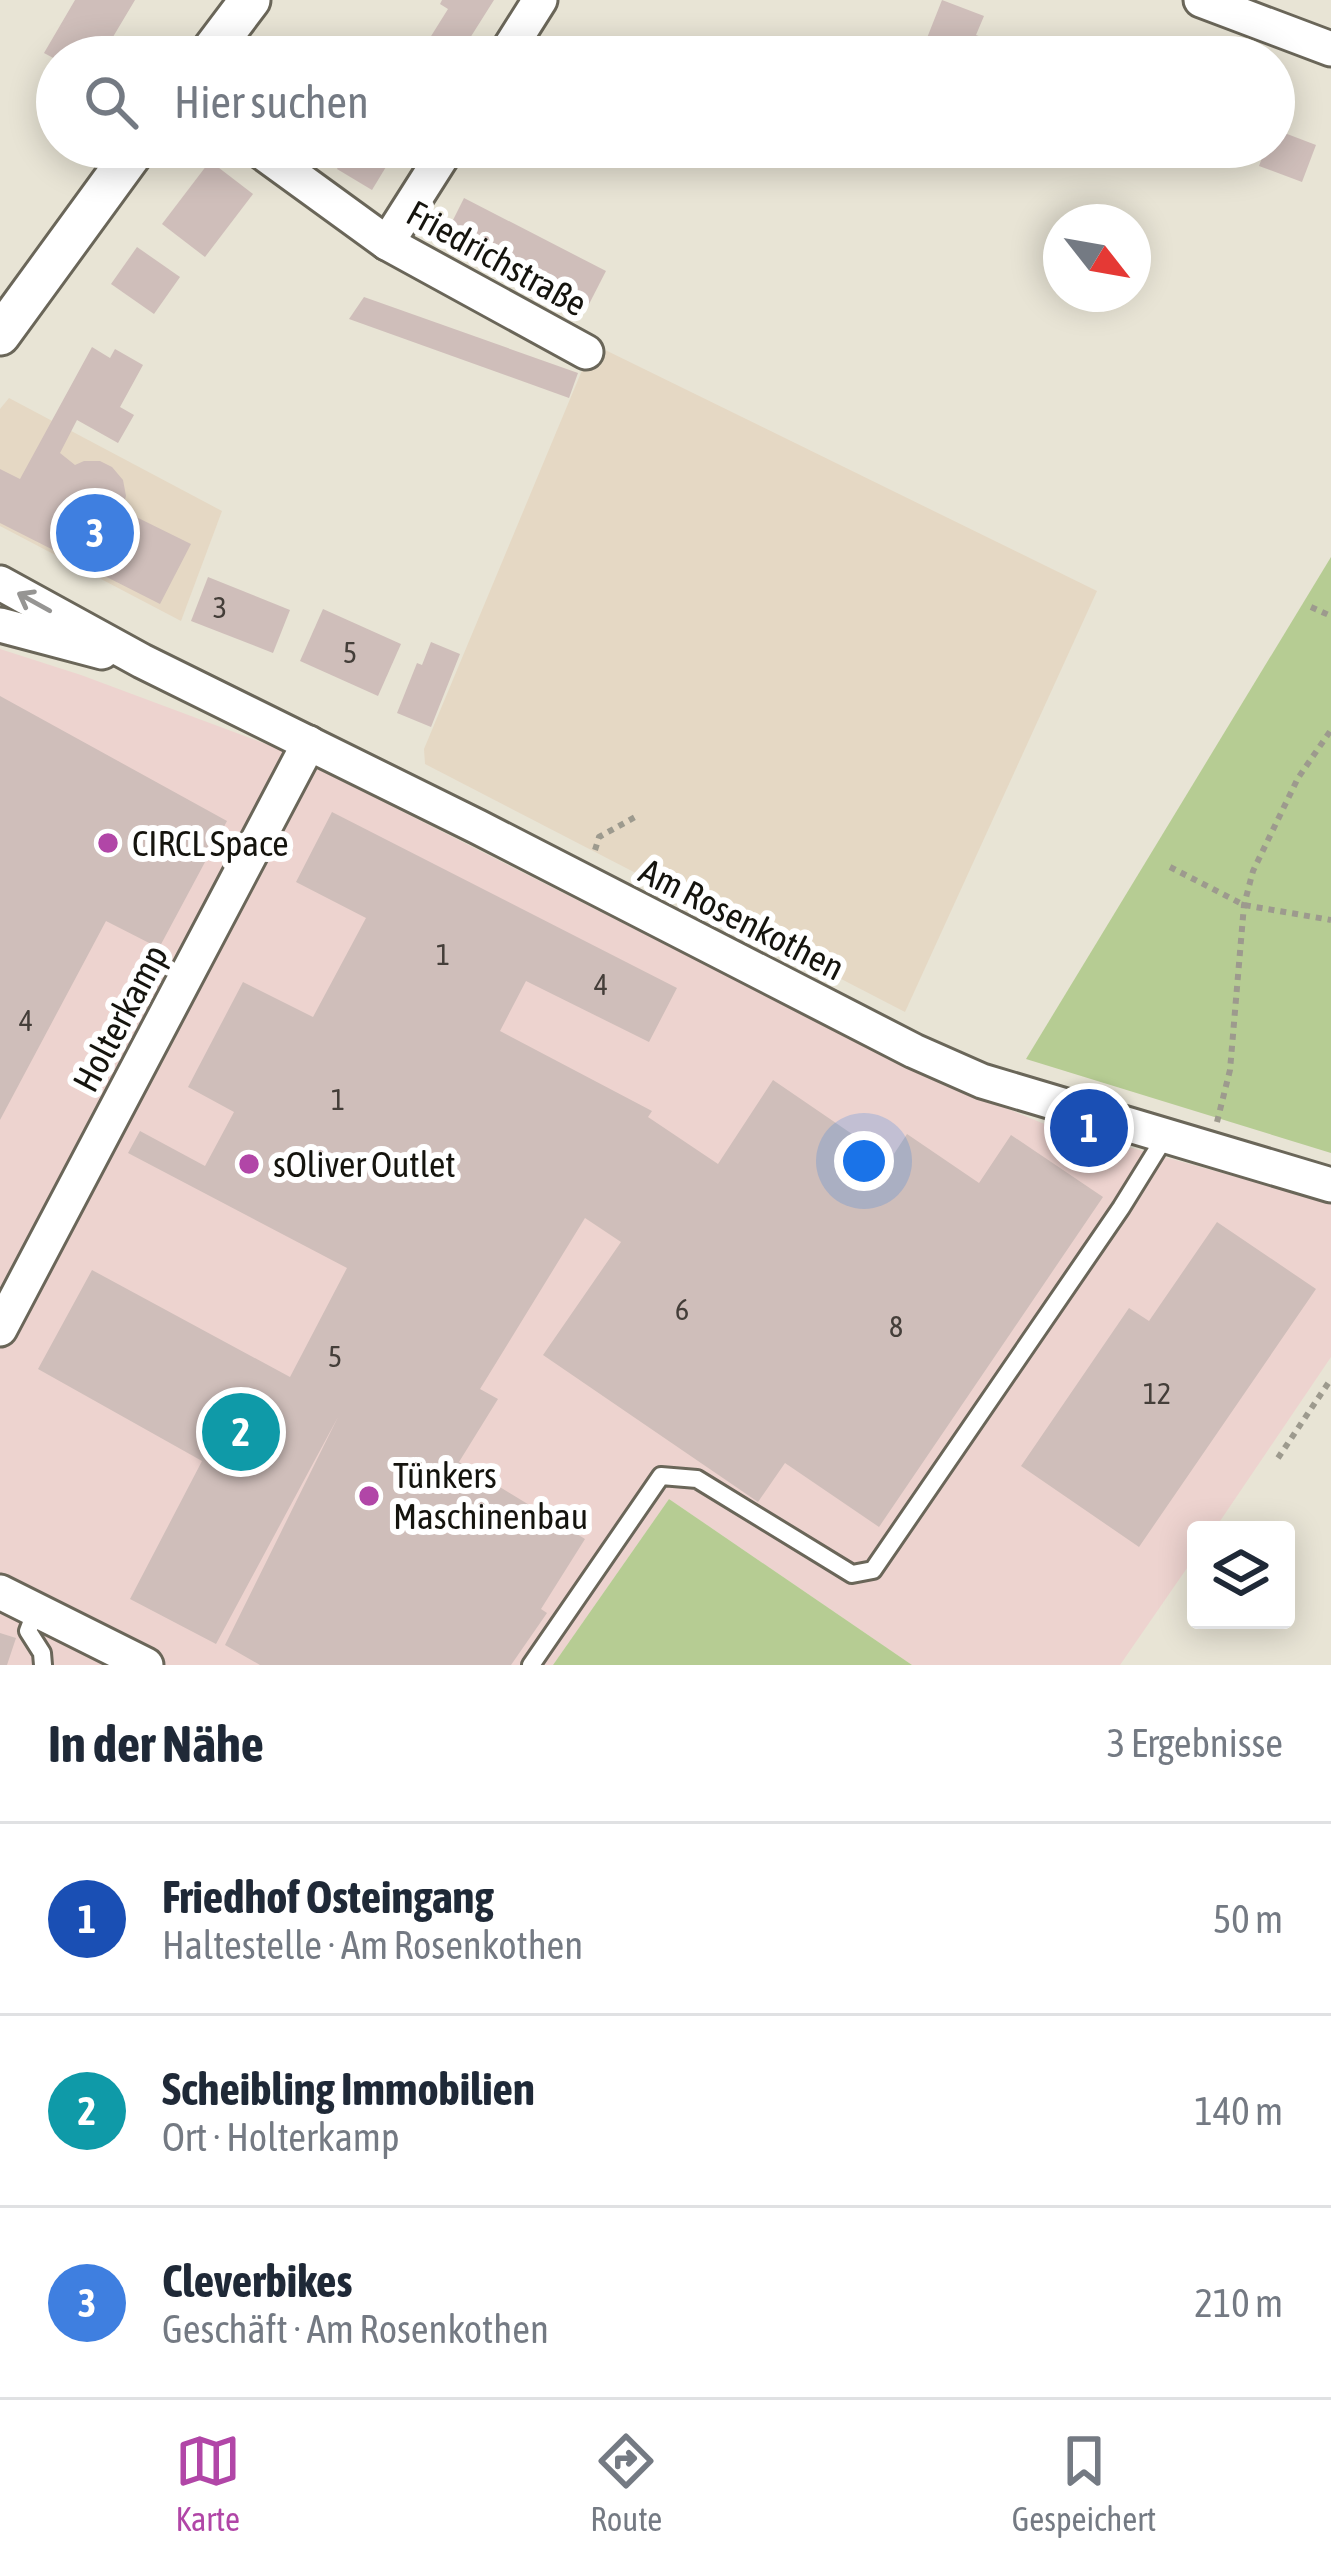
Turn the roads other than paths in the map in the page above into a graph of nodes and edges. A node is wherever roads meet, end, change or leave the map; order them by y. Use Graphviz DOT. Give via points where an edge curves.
graph roads {
  1 [pos="540,0"];
  2 [pos="1201,0"];
  3 [pos="236,5"];
  4 [pos="219,36"];
  5 [pos="517,36"];
  6 [pos="1331,49"];
  7 [pos="122,168"];
  8 [pos="284,168"];
  9 [pos="435,168"];
  10 [pos="387,244"];
  11 [pos="0,335"];
  12 [pos="586,352"];
  13 [pos="0,584"];
  14 [pos="0,625"];
  15 [pos="142,662"];
  16 [pos="308,743"];
  17 [pos="1165,1137"];
  18 [pos="1331,1185"];
  19 [pos="0,1328"];
  20 [pos="0,1592"];
  21 [pos="36,1610"];
  22 [pos="43,1665"];
  23 [pos="146,1665"];
  24 [pos="531,1665"];
  1 -- 5 [label="street"];
  2 -- 6 [label="street"];
  3 -- 4 [label="street"];
  7 -- 11 [label="street"];
  8 -- 10 [label="street, Friedrichstraße"];
  9 -- 10 [label="street"];
  10 -- 12 [label="street, Friedrichstraße"];
  15 -- 13 [label="street, Am Rosenkothen, one-way"];
  14 -- 15 [label="street, Am Rosenkothen"];
  15 -- 16 [label="street, Am Rosenkothen"];
  16 -- 17 [label="street, Am Rosenkothen" via="931,1059"];
  16 -- 19 [label="street, Holterkamp"];
  17 -- 18 [label="street, Am Rosenkothen"];
  17 -- 24 [label="lane" via="873,1570 852,1574 697,1479 662,1477"];
  20 -- 21 [label="street"];
  21 -- 22 [label="lane" via="28,1631"];
  21 -- 23 [label="street"];
}
